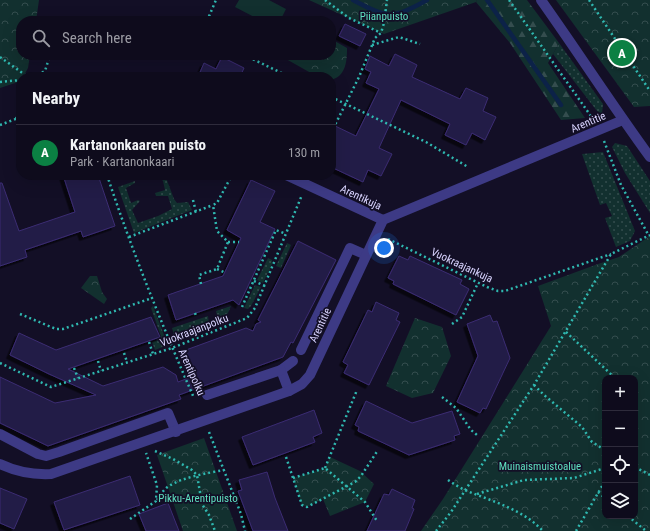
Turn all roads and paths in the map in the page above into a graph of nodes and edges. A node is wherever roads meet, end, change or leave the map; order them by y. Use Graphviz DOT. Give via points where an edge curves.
graph roads {
  1 [pos="216,0"];
  2 [pos="325,0"];
  3 [pos="387,0"];
  4 [pos="510,0"];
  5 [pos="541,0"];
  6 [pos="589,0"];
  7 [pos="209,16"];
  8 [pos="381,33"];
  9 [pos="420,44"];
  10 [pos="372,45"];
  11 [pos="0,57"];
  12 [pos="48,60"];
  13 [pos="254,60"];
  14 [pos="21,72"];
  15 [pos="43,72"];
  16 [pos="280,72"];
  17 [pos="16,80"];
  18 [pos="0,82"];
  19 [pos="650,91"];
  20 [pos="336,100"];
  21 [pos="345,104"];
  22 [pos="16,119"];
  23 [pos="623,120"];
  24 [pos="336,123"];
  25 [pos="0,125"];
  26 [pos="600,130"];
  27 [pos="650,157"];
  28 [pos="468,167"];
  29 [pos="109,180"];
  30 [pos="229,180"];
  31 [pos="297,180"];
  32 [pos="306,184"];
  33 [pos="193,200"];
  34 [pos="213,206"];
  35 [pos="196,212"];
  36 [pos="383,220"];
  37 [pos="286,234"];
  38 [pos="376,234"];
  39 [pos="650,236"];
  40 [pos="129,237"];
  41 [pos="228,242"];
  42 [pos="239,242"];
  43 [pos="611,254"];
  44 [pos="366,255"];
  45 [pos="217,269"];
  46 [pos="226,274"];
  47 [pos="254,281"];
  48 [pos="478,283"];
  49 [pos="201,284"];
  50 [pos="264,286"];
  51 [pos="152,298"];
  52 [pos="242,307"];
  53 [pos="20,314"];
  54 [pos="452,324"];
  55 [pos="566,332"];
  56 [pos="149,342"];
  57 [pos="172,348"];
  58 [pos="301,350"];
  59 [pos="124,353"];
  60 [pos="153,354"];
  61 [pos="293,361"];
  62 [pos="0,362"];
  63 [pos="98,362"];
  64 [pos="127,362"];
  65 [pos="74,368"];
  66 [pos="281,370"];
  67 [pos="101,371"];
  68 [pos="612,375"];
  69 [pos="78,378"];
  70 [pos="534,385"];
  71 [pos="357,390"];
  72 [pos="289,391"];
  73 [pos="207,395"];
  74 [pos="442,397"];
  75 [pos="195,399"];
  76 [pos="205,422"];
  77 [pos="176,432"];
  78 [pos="0,434"];
  79 [pos="477,435"];
  80 [pos="142,443"];
  81 [pos="602,448"];
  82 [pos="378,450"];
  83 [pos="154,451"];
  84 [pos="59,452"];
  85 [pos="286,457"];
  86 [pos="0,464"];
  87 [pos="325,468"];
  88 [pos="638,468"];
  89 [pos="66,469"];
  90 [pos="602,469"];
  91 [pos="224,470"];
  92 [pos="197,475"];
  93 [pos="650,475"];
  94 [pos="293,478"];
  95 [pos="448,480"];
  96 [pos="604,483"];
  97 [pos="347,486"];
  98 [pos="465,490"];
  99 [pos="598,492"];
  100 [pos="477,494"];
  101 [pos="602,495"];
  102 [pos="156,501"];
  103 [pos="130,519"];
  104 [pos="632,519"];
  105 [pos="377,521"];
  106 [pos="215,531"];
  107 [pos="245,531"];
  108 [pos="436,531"];
  109 [pos="543,531"];
  110 [pos="576,531"];
  111 [pos="646,531"];
  1 -- 7 [label="path"];
  2 -- 8 [label="path" via="350,18"];
  3 -- 8 [label="path"];
  4 -- 26 [label="path"];
  5 -- 23 [label="street"];
  6 -- 19 [label="path"];
  8 -- 10 [label="path"];
  9 -- 10 [label="path" via="399,37"];
  10 -- 21 [label="path"];
  11 -- 14 [label="path"];
  12 -- 15 [label="path"];
  13 -- 16 [label="path"];
  17 -- 18 [label="path"];
  20 -- 21 [label="path"];
  21 -- 24 [label="path"];
  21 -- 28 [label="path" via="426,142"];
  22 -- 25 [label="path"];
  23 -- 26 [label="street, Arentitie"];
  23 -- 27 [label="street"];
  26 -- 36 [label="street, Arentitie"];
  26 -- 39 [label="path" via="622,185"];
  29 -- 40 [label="path, Arentipolku"];
  30 -- 34 [label="path"];
  31 -- 32 [label="street, Arentikuja"];
  32 -- 36 [label="street, Arentikuja"];
  32 -- 37 [label="path, Vuokraajanpolku"];
  33 -- 35 [label="path"];
  34 -- 35 [label="path"];
  34 -- 41 [label="path" via="217,230"];
  35 -- 40 [label="path"];
  36 -- 38 [label="street, Arentitie"];
  37 -- 47 [label="path" via="276,230"];
  37 -- 50 [label="path, Vuokraajanpolku"];
  38 -- 44 [label="street, Arentitie"];
  38 -- 48 [label="path, Vuokraajankuja"];
  39 -- 43 [label="path, Vuokraajankuja"];
  40 -- 51 [label="path, Arentipolku"];
  41 -- 42 [label="path"];
  41 -- 45 [label="path"];
  43 -- 48 [label="path, Vuokraajankuja" via="505,291"];
  43 -- 55 [label="path"];
  44 -- 58 [label="street" via="350,248"];
  44 -- 72 [label="street, Arentitie" via="310,375 302,384"];
  45 -- 46 [label="path"];
  45 -- 49 [label="path" via="199,275"];
  47 -- 50 [label="path"];
  47 -- 52 [label="path"];
  48 -- 54 [label="path" via="462,317"];
  50 -- 57 [label="path, Vuokraajanpolku" via="255,308 247,318"];
  51 -- 53 [label="path" via="56,329"];
  51 -- 57 [label="path, Arentipolku"];
  55 -- 68 [label="path"];
  55 -- 70 [label="path"];
  56 -- 60 [label="path"];
  57 -- 60 [label="path, Vuokraajanpolku"];
  57 -- 75 [label="path, Arentipolku"];
  59 -- 64 [label="path"];
  60 -- 64 [label="path, Vuokraajanpolku"];
  61 -- 66 [label="street"];
  62 -- 69 [label="path, Vuokraajanpolku" via="51,387"];
  63 -- 67 [label="path"];
  64 -- 67 [label="path, Vuokraajanpolku"];
  65 -- 69 [label="path"];
  66 -- 72 [label="street"];
  66 -- 73 [label="street"];
  67 -- 69 [label="path, Vuokraajanpolku"];
  70 -- 81 [label="path" via="582,427 592,442"];
  70 -- 98 [label="path"];
  71 -- 87 [label="path"];
  72 -- 76 [label="street, Arentitie"];
  74 -- 79 [label="path" via="456,408"];
  76 -- 77 [label="street, Arentitie"];
  76 -- 91 [label="path"];
  77 -- 80 [label="street, Arentitie"];
  77 -- 84 [label="street" via="168,413"];
  78 -- 84 [label="street" via="38,454 46,456"];
  80 -- 89 [label="street, Arentitie"];
  80 -- 102 [label="path" via="157,485"];
  82 -- 97 [label="path" via="362,476"];
  83 -- 92 [label="path" via="173,459"];
  84 -- 89 [label="street"];
  85 -- 94 [label="path"];
  86 -- 89 [label="street, Arentitie" via="14,471 40,475"];
  87 -- 94 [label="path"];
  87 -- 97 [label="path"];
  88 -- 93 [label="path"];
  90 -- 100 [label="path" via="574,478 524,480"];
  91 -- 92 [label="path"];
  91 -- 107 [label="path"];
  92 -- 102 [label="path" via="169,486"];
  92 -- 106 [label="path" via="202,504"];
  94 -- 97 [label="path" via="302,505 305,507"];
  95 -- 98 [label="path"];
  96 -- 99 [label="path"];
  97 -- 105 [label="path" via="365,502"];
  98 -- 100 [label="path"];
  98 -- 108 [label="path"];
  99 -- 101 [label="path"];
  99 -- 110 [label="path"];
  100 -- 109 [label="path" via="508,506"];
  102 -- 103 [label="path"];
  104 -- 111 [label="path"];
}
